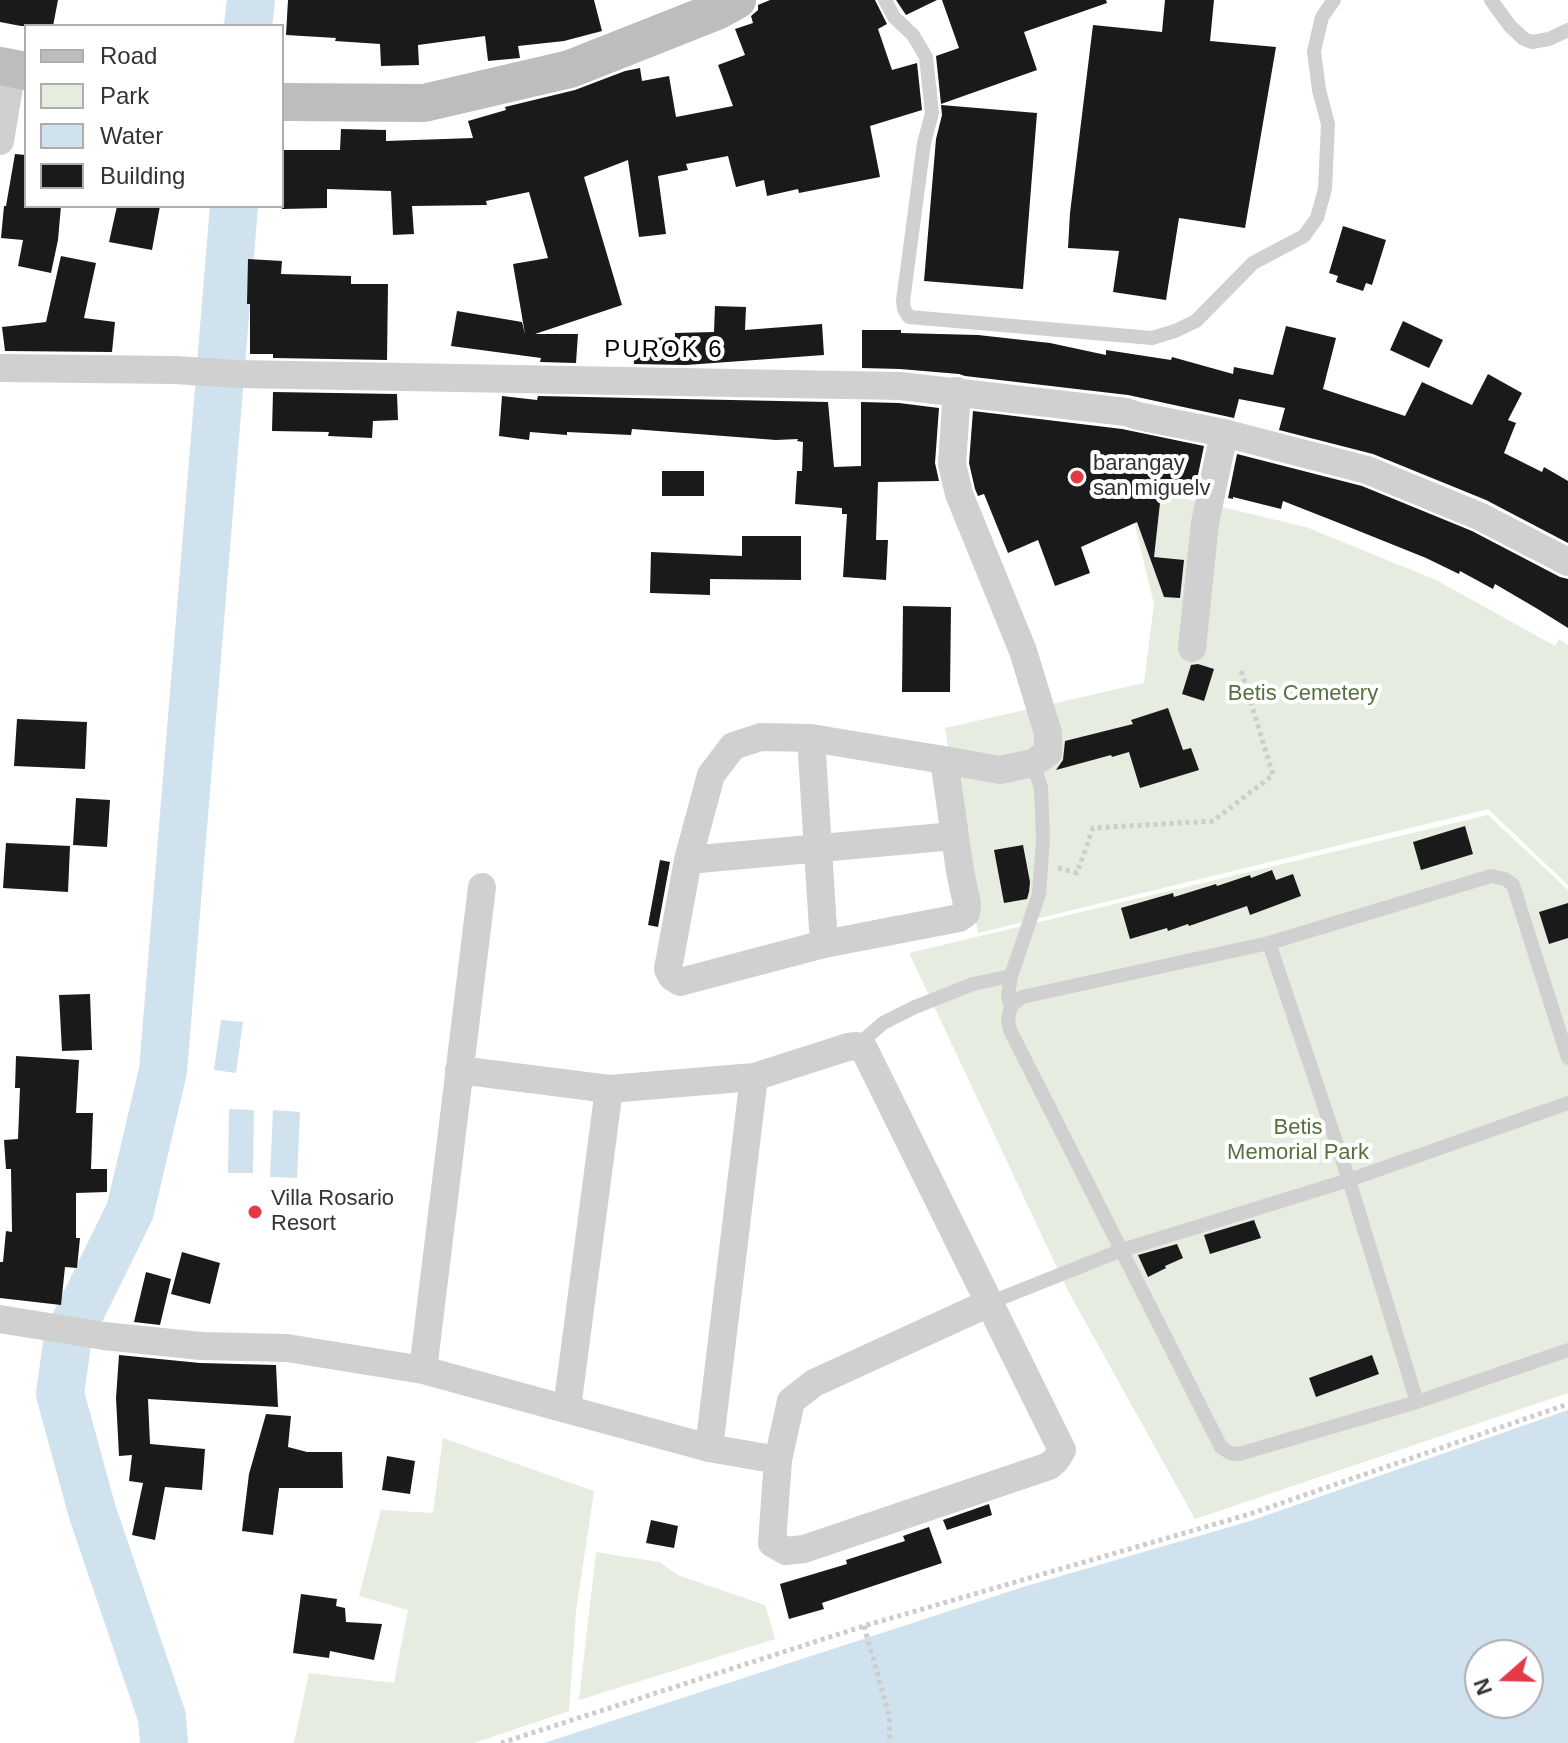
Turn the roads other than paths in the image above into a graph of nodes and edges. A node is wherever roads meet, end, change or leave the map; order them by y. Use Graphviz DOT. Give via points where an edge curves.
graph roads {
  1 [pos="737,0"];
  2 [pos="885,0"];
  3 [pos="1334,0"];
  4 [pos="1491,0"];
  5 [pos="1568,30"];
  6 [pos="13,68"];
  7 [pos="284,102"];
  8 [pos="0,141"];
  9 [pos="0,368"];
  10 [pos="957,391"];
  11 [pos="1224,433"];
  12 [pos="1568,562"];
  13 [pos="1192,648"];
  14 [pos="811,738"];
  15 [pos="944,760"];
  16 [pos="1033,763"];
  17 [pos="954,836"];
  18 [pos="818,849"];
  19 [pos="688,860"];
  20 [pos="482,887"];
  21 [pos="1269,943"];
  22 [pos="824,944"];
  23 [pos="1011,976"];
  24 [pos="1011,1006"];
  25 [pos="857,1046"];
  26 [pos="1568,1058"];
  27 [pos="459,1070"];
  28 [pos="754,1077"];
  29 [pos="609,1089"];
  30 [pos="1568,1103"];
  31 [pos="1349,1180"];
  32 [pos="1122,1250"];
  33 [pos="989,1303"];
  34 [pos="0,1319"];
  35 [pos="1568,1350"];
  36 [pos="423,1370"];
  37 [pos="1417,1402"];
  38 [pos="567,1408"];
  39 [pos="709,1448"];
  40 [pos="778,1460"];
  1 -- 7 [label="main road" via="570,69 424,103"];
  2 -- 3 [label="lane" via="926,57 932,113 903,301 909,317 1152,338 1196,321 1253,263 1304,236 1317,218 1325,189 1328,124 1314,51 1322,17"];
  4 -- 5 [label="lane" via="1524,39 1549,39"];
  6 -- 8 [label="street"];
  9 -- 10 [label="street"];
  10 -- 11 [label="street" via="1126,412"];
  10 -- 16 [label="street" via="952,464 959,494 1023,651 1048,733 1048,753"];
  11 -- 12 [label="street" via="1367,470 1479,516"];
  11 -- 13 [label="street" via="1205,523"];
  14 -- 15 [label="street"];
  14 -- 18 [label="street"];
  14 -- 19 [label="street" via="761,737 733,746 711,775"];
  15 -- 16 [label="street" via="1000,770"];
  15 -- 17 [label="street"];
  16 -- 23 [label="lane" via="1041,788 1039,894"];
  17 -- 18 [label="street"];
  17 -- 22 [label="street" via="966,913"];
  18 -- 19 [label="street"];
  18 -- 22 [label="street"];
  19 -- 22 [label="street" via="668,969 680,982"];
  20 -- 27 [label="street"];
  21 -- 24 [label="lane" via="1022,997"];
  21 -- 26 [label="lane" via="1491,876 1505,879 1513,885"];
  21 -- 31 [label="lane"];
  23 -- 24 [label="lane"];
  23 -- 25 [label="lane" via="973,984 915,1007 883,1023"];
  24 -- 32 [label="lane" via="1010,1030"];
  25 -- 28 [label="street"];
  25 -- 33 [label="street" via="864,1049"];
  27 -- 29 [label="street"];
  27 -- 36 [label="street"];
  28 -- 29 [label="street"];
  28 -- 39 [label="street"];
  29 -- 38 [label="street"];
  30 -- 31 [label="lane"];
  31 -- 32 [label="lane"];
  31 -- 37 [label="lane"];
  32 -- 33 [label="lane"];
  32 -- 37 [label="lane" via="1221,1447 1230,1453"];
  33 -- 40 [label="street" via="814,1383 791,1401"];
  33 -- 40 [label="street" via="1062,1450 1049,1466 786,1551 772,1543"];
  34 -- 36 [label="street" via="201,1346 287,1348"];
  35 -- 37 [label="lane"];
  36 -- 38 [label="street"];
  38 -- 39 [label="street"];
  39 -- 40 [label="street"];
}
